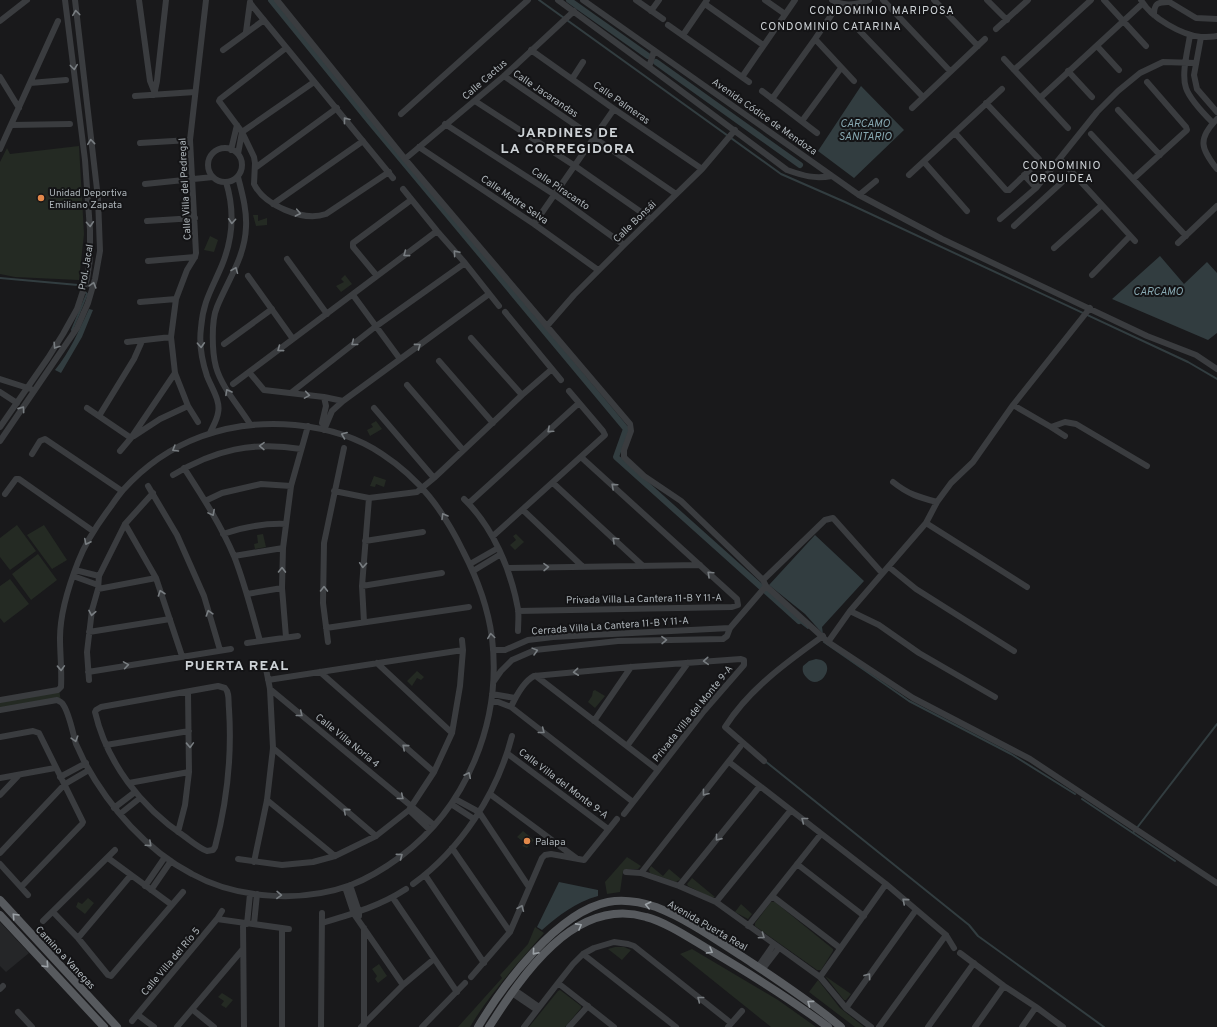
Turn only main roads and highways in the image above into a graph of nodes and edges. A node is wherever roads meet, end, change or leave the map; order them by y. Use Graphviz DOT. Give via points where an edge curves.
graph roads {
  1 [pos="0,900"];
  2 [pos="0,916"];
  3 [pos="683,920"];
  4 [pos="677,931"];
  5 [pos="104,1027"];
  6 [pos="117,1027"];
  7 [pos="478,1027"];
  8 [pos="489,1027"];
  9 [pos="828,1027"];
  10 [pos="841,1027"];
  6 -- 1 [label="main road, Camino a Vanegas, one-way"];
  2 -- 5 [label="main road, Camino a Vanegas, one-way"];
  3 -- 4 [label="main road"];
  3 -- 7 [label="main road, Avenida Puerta Real, one-way" via="656,907 633,901 605,903 580,913 540,945 495,1001"];
  10 -- 3 [label="main road, Avenida Puerta Real, one-way" via="760,968"];
  8 -- 4 [label="main road, Avenida Puerta Real, one-way" via="547,950 573,929 593,919 615,914 630,914 647,917"];
  4 -- 9 [label="main road, Avenida Puerta Real, one-way" via="758,979"];
}
